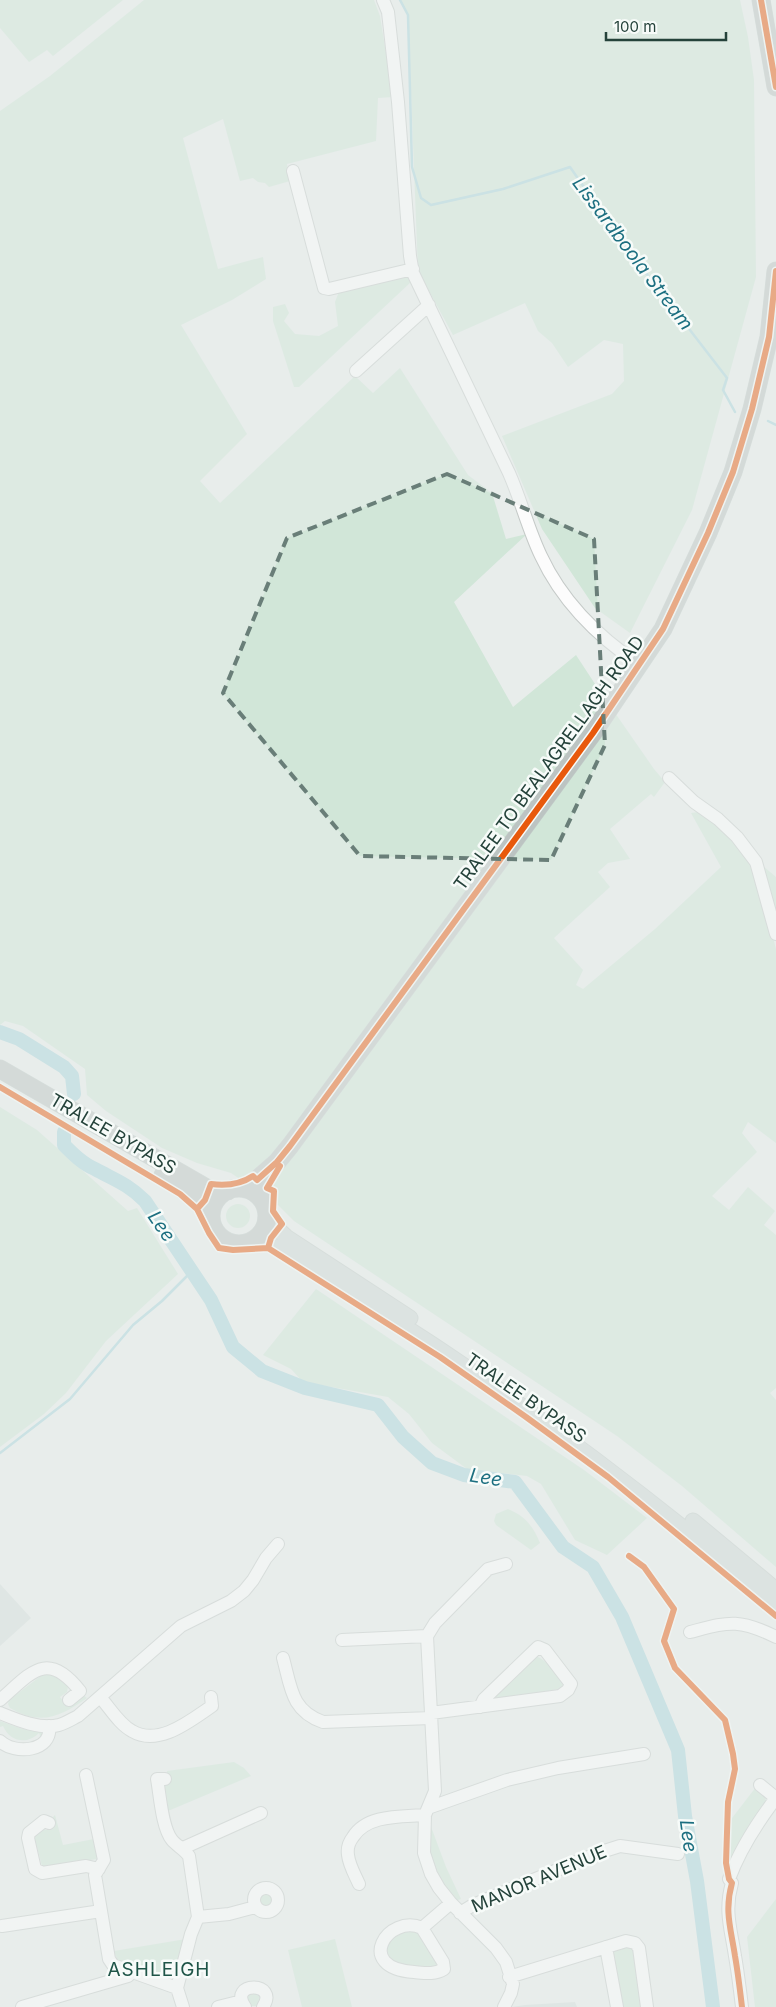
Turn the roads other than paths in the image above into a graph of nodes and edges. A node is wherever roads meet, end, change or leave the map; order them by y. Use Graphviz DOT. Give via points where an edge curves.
graph roads {
  1 [pos="383,0"];
  2 [pos="761,0"];
  3 [pos="776,87"];
  4 [pos="293,171"];
  5 [pos="412,269"];
  6 [pos="776,271"];
  7 [pos="429,305"];
  8 [pos="356,371"];
  9 [pos="640,666"];
  10 [pos="669,778"];
  11 [pos="776,934"];
  12 [pos="0,1069"];
  13 [pos="0,1080"];
  14 [pos="57,1107"];
  15 [pos="80,1119"];
  16 [pos="290,1146"];
  17 [pos="246,1189"];
  18 [pos="228,1190"];
  19 [pos="262,1201"];
  20 [pos="211,1217"];
  21 [pos="266,1218"];
  22 [pos="248,1242"];
  23 [pos="278,1544"];
  24 [pos="506,1564"];
  25 [pos="776,1590"];
  26 [pos="776,1604"];
  27 [pos="690,1632"];
  28 [pos="427,1636"];
  29 [pos="776,1636"];
  30 [pos="342,1640"];
  31 [pos="284,1658"];
  32 [pos="100,1697"];
  33 [pos="211,1697"];
  34 [pos="0,1700"];
  35 [pos="69,1700"];
  36 [pos="480,1707"];
  37 [pos="0,1713"];
  38 [pos="431,1716"];
  39 [pos="49,1726"];
  40 [pos="0,1740"];
  41 [pos="644,1754"];
  42 [pos="86,1774"];
  43 [pos="165,1779"];
  44 [pos="760,1785"];
  45 [pos="776,1798"];
  46 [pos="427,1811"];
  47 [pos="261,1813"];
  48 [pos="49,1823"];
  49 [pos="183,1848"];
  50 [pos="678,1854"];
  51 [pos="99,1869"];
  52 [pos="359,1884"];
  53 [pos="451,1903"];
  54 [pos="255,1907"];
  55 [pos="101,1911"];
  56 [pos="460,1913"];
  57 [pos="198,1917"];
  58 [pos="2,1926"];
  59 [pos="422,1928"];
  60 [pos="606,1947"];
  61 [pos="132,1972"];
  62 [pos="509,1977"];
  63 [pos="177,1988"];
  64 [pos="243,2004"];
  65 [pos="22,2007"];
  66 [pos="183,2007"];
  67 [pos="218,2007"];
  68 [pos="263,2007"];
  69 [pos="504,2007"];
  70 [pos="617,2007"];
  71 [pos="648,2007"];
  72 [pos="742,2007"];
  1 -- 5 [label="street" via="388,12 398,102"];
  2 -- 3 [label="highway"];
  4 -- 5 [label="street" via="324,288"];
  5 -- 7 [label="street"];
  6 -- 9 [label="highway, TRALEE TO BEALAGRELLAGH ROAD" via="769,337 733,472 663,629"];
  7 -- 8 [label="street"];
  7 -- 9 [label="street" via="509,473 550,574 576,611"];
  9 -- 16 [label="highway, TRALEE TO BEALAGRELLAGH ROAD"];
  10 -- 11 [label="street" via="718,819 756,862"];
  12 -- 14 [label="highway, TRALEE BYPASS"];
  13 -- 14 [label="highway, TRALEE BYPASS"];
  14 -- 15 [label="highway, TRALEE BYPASS"];
  15 -- 18 [label="highway, TRALEE BYPASS" via="210,1190"];
  15 -- 20 [label="highway, TRALEE BYPASS" via="176,1183"];
  16 -- 17 [label="highway, TRALEE TO BEALAGRELLAGH ROAD"];
  16 -- 19 [label="highway, TRALEE TO BEALAGRELLAGH ROAD"];
  17 -- 18 [label="highway"];
  17 -- 19 [label="highway"];
  18 -- 20 [label="highway" via="215,1201"];
  19 -- 21 [label="highway"];
  20 -- 22 [label="highway" via="217,1234 224,1240"];
  21 -- 22 [label="highway" via="261,1233"];
  21 -- 25 [label="main road, TRALEE BYPASS" via="286,1237 448,1343 611,1458"];
  22 -- 26 [label="main road, TRALEE BYPASS" via="269,1244 289,1254 442,1351 612,1472"];
  23 -- 32 [label="street" via="244,1590 231,1601 181,1626"];
  24 -- 28 [label="street" via="488,1569"];
  27 -- 29 [label="street" via="729,1622 754,1626"];
  28 -- 30 [label="street"];
  28 -- 38 [label="street"];
  31 -- 38 [label="street" via="295,1701 312,1718 323,1722"];
  32 -- 33 [label="street" via="131,1731 153,1735 172,1731 190,1721 212,1706"];
  32 -- 39 [label="street" via="78,1716"];
  34 -- 35 [label="street" via="44,1667 60,1671 80,1691"];
  36 -- 36 [label="street" via="538,1647 545,1650 571,1684 560,1696"];
  36 -- 38 [label="street"];
  37 -- 39 [label="street"];
  38 -- 46 [label="street" via="435,1790"];
  39 -- 40 [label="street" via="48,1738 32,1748 13,1749"];
  41 -- 46 [label="street" via="507,1780"];
  42 -- 51 [label="street" via="104,1860"];
  43 -- 49 [label="street" via="157,1779 168,1832 173,1841"];
  44 -- 45 [label="street"];
  45 -- 72 [label="street" via="754,1828 729,1879 732,1883 727,1899 728,1920"];
  46 -- 52 [label="street" via="381,1819 356,1832 348,1844 347,1853"];
  46 -- 53 [label="street" via="424,1853 431,1874"];
  47 -- 49 [label="street"];
  48 -- 51 [label="street" via="44,1821 29,1833 36,1869 42,1873 86,1866"];
  49 -- 57 [label="street" via="193,1871"];
  50 -- 56 [label="street, MANOR AVENUE" via="620,1846"];
  51 -- 55 [label="street" via="95,1875"];
  53 -- 56 [label="street"];
  53 -- 59 [label="street"];
  54 -- 57 [label="street"];
  55 -- 58 [label="street"];
  55 -- 61 [label="street" via="109,1959 113,1966"];
  56 -- 62 [label="street" via="496,1948 506,1962"];
  57 -- 63 [label="street"];
  59 -- 59 [label="street" via="402,1926 388,1933 380,1950 382,1960 399,1971 438,1973 444,1969"];
  60 -- 62 [label="street"];
  60 -- 70 [label="street"];
  60 -- 71 [label="street" via="626,1941 635,1943 639,1948"];
  61 -- 63 [label="street"];
  61 -- 65 [label="street" via="128,1976"];
  62 -- 69 [label="street" via="513,1984"];
  63 -- 66 [label="street"];
  64 -- 67 [label="street"];
  64 -- 68 [label="street" via="245,1990 258,1987 266,1997"];
}
